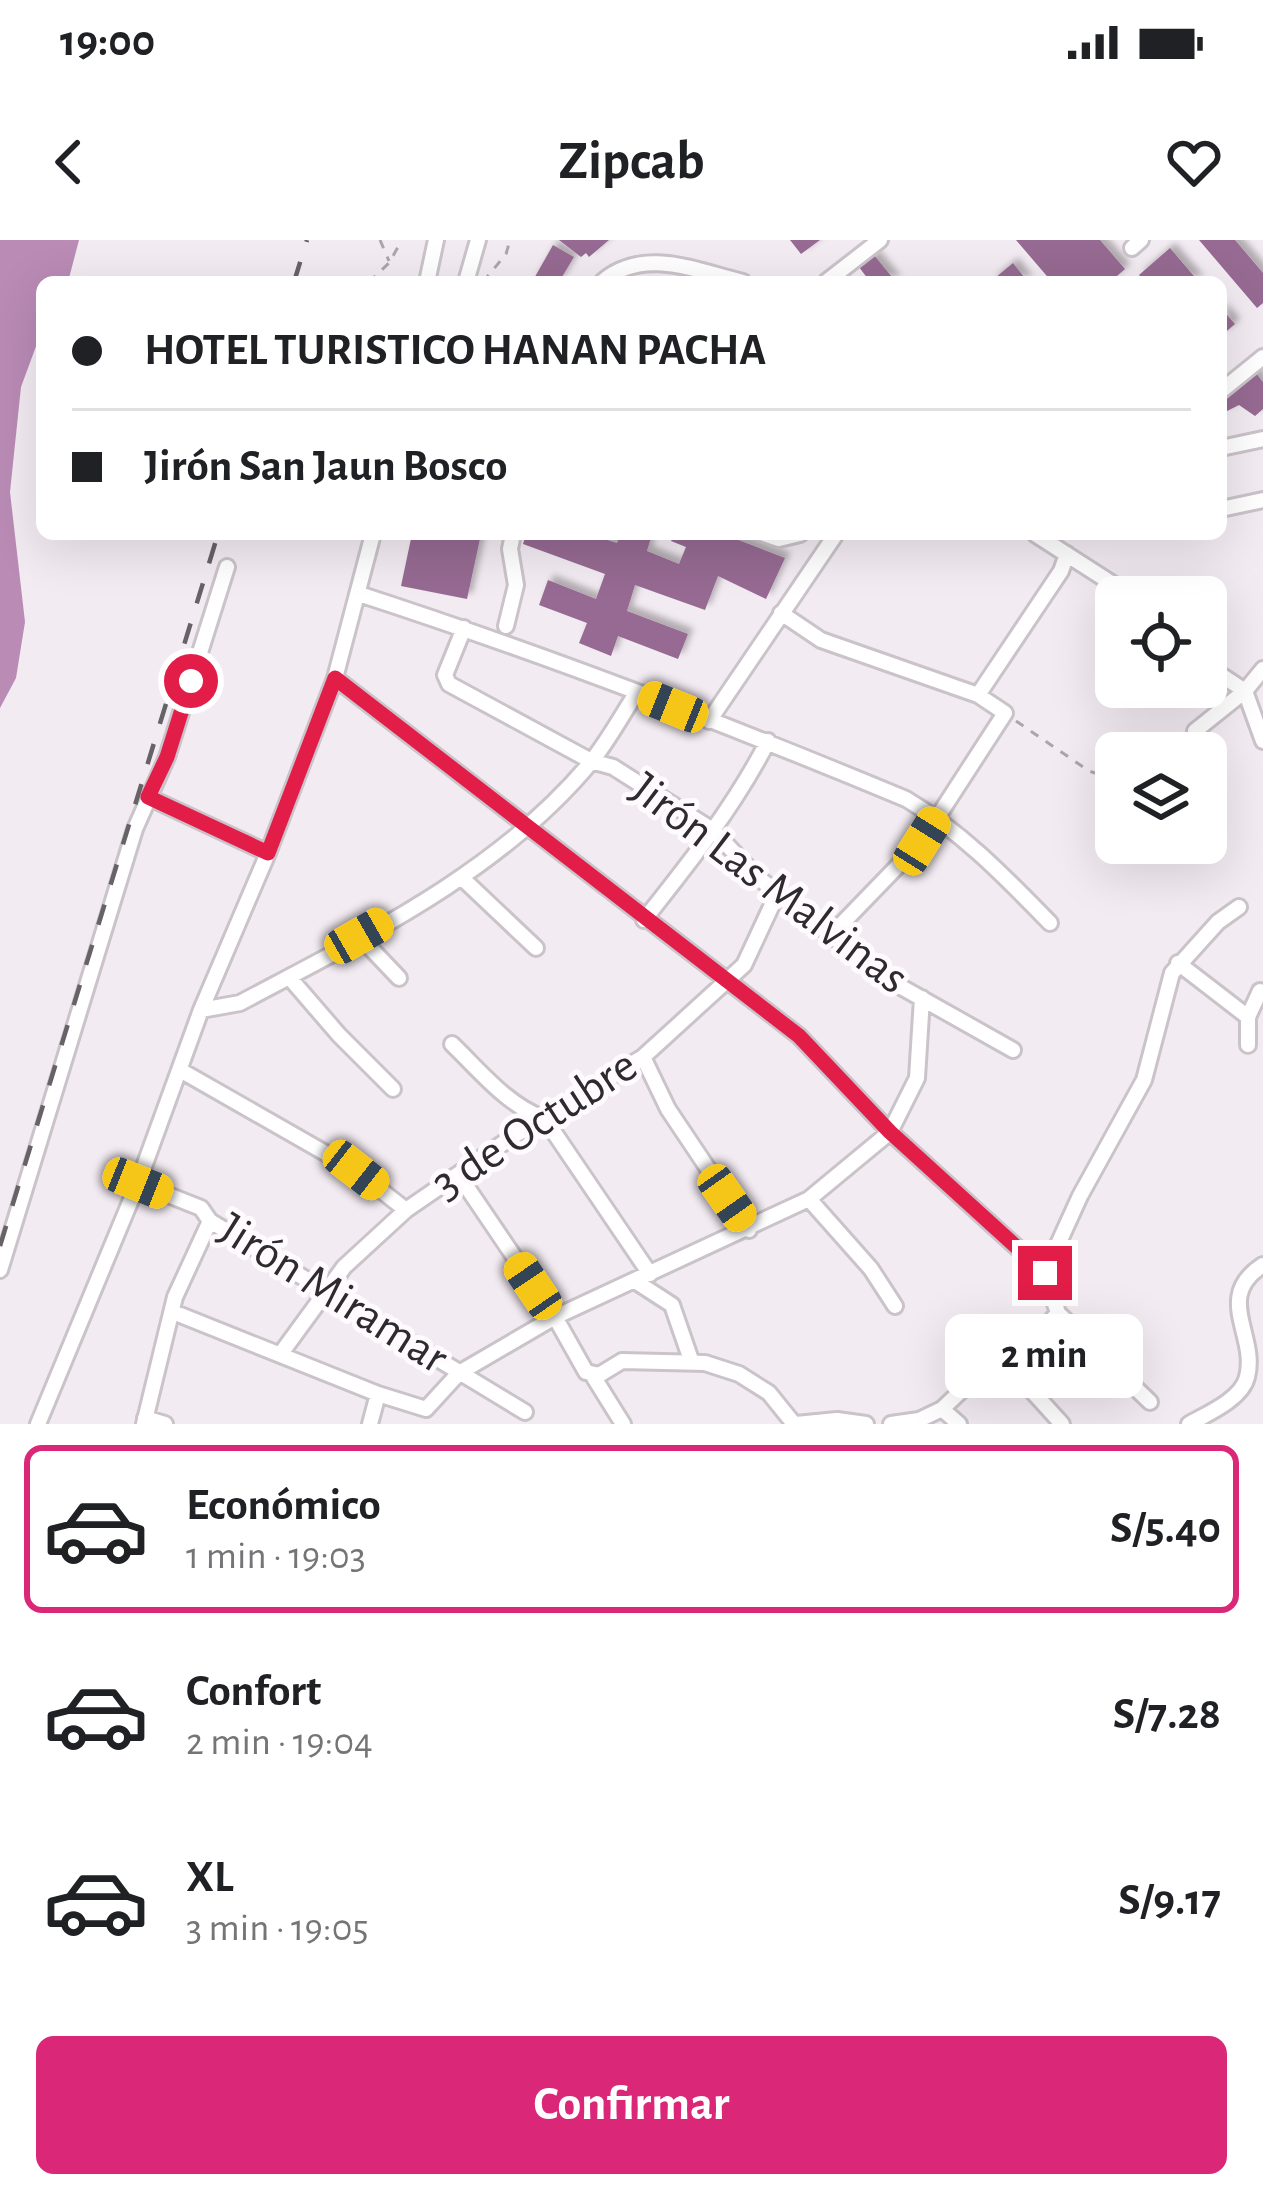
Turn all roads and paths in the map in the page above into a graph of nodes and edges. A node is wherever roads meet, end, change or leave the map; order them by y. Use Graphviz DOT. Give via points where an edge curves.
graph roads {
  1 [pos="380,240"];
  2 [pos="402,240"];
  3 [pos="436,240"];
  4 [pos="478,240"];
  5 [pos="510,240"];
  6 [pos="880,240"];
  7 [pos="389,263"];
  8 [pos="375,276"];
  9 [pos="428,276"];
  10 [pos="468,276"];
  11 [pos="488,276"];
  12 [pos="611,276"];
  13 [pos="718,276"];
  14 [pos="834,276"];
  15 [pos="1263,357"];
  16 [pos="1227,386"];
  17 [pos="1263,439"];
  18 [pos="1227,447"];
  19 [pos="1263,500"];
  20 [pos="1227,508"];
  21 [pos="372,540"];
  22 [pos="512,540"];
  23 [pos="832,540"];
  24 [pos="1045,540"];
  25 [pos="1067,554"];
  26 [pos="227,567"];
  27 [pos="1100,576"];
  28 [pos="359,594"];
  29 [pos="781,614"];
  30 [pos="506,626"];
  31 [pos="464,628"];
  32 [pos="1263,670"];
  33 [pos="335,678"];
  34 [pos="1227,679"];
  35 [pos="1245,691"];
  36 [pos="637,692"];
  37 [pos="978,695"];
  38 [pos="1005,713"];
  39 [pos="709,721"];
  40 [pos="1195,731"];
  41 [pos="768,741"];
  42 [pos="1263,741"];
  43 [pos="591,761"];
  44 [pos="1095,773"];
  45 [pos="148,797"];
  46 [pos="937,817"];
  47 [pos="525,828"];
  48 [pos="714,831"];
  49 [pos="268,853"];
  50 [pos="462,878"];
  51 [pos="778,892"];
  52 [pos="1239,907"];
  53 [pos="644,920"];
  54 [pos="1051,923"];
  55 [pos="832,934"];
  56 [pos="359,936"];
  57 [pos="536,948"];
  58 [pos="1178,964"];
  59 [pos="290,976"];
  60 [pos="399,977"];
  61 [pos="727,980"];
  62 [pos="1260,991"];
  63 [pos="922,998"];
  64 [pos="201,1010"];
  65 [pos="1248,1017"];
  66 [pos="452,1044"];
  67 [pos="1248,1045"];
  68 [pos="1013,1050"];
  69 [pos="643,1057"];
  70 [pos="180,1070"];
  71 [pos="393,1089"];
  72 [pos="545,1119"];
  73 [pos="890,1132"];
  74 [pos="458,1174"];
  75 [pos="138,1183"];
  76 [pos="808,1199"];
  77 [pos="406,1210"];
  78 [pos="210,1221"];
  79 [pos="749,1230"];
  80 [pos="1263,1265"];
  81 [pos="0,1270"];
  82 [pos="1045,1273"];
  83 [pos="642,1278"];
  84 [pos="326,1294"];
  85 [pos="895,1306"];
  86 [pos="173,1312"];
  87 [pos="1058,1312"];
  88 [pos="555,1317"];
  89 [pos="282,1352"];
  90 [pos="1002,1358"];
  91 [pos="691,1360"];
  92 [pos="459,1372"];
  93 [pos="590,1374"];
  94 [pos="378,1394"];
  95 [pos="1150,1402"];
  96 [pos="942,1408"];
  97 [pos="526,1412"];
  98 [pos="144,1421"];
  99 [pos="38,1424"];
  100 [pos="165,1424"];
  101 [pos="370,1424"];
  102 [pos="623,1424"];
  103 [pos="795,1424"];
  104 [pos="866,1424"];
  105 [pos="891,1424"];
  106 [pos="959,1424"];
  107 [pos="1062,1424"];
  108 [pos="1189,1424"];
  1 -- 7 [label="path"];
  2 -- 7 [label="path"];
  3 -- 9 [label="street"];
  4 -- 10 [label="street"];
  5 -- 11 [label="path"];
  6 -- 14 [label="street"];
  7 -- 8 [label="path"];
  12 -- 13 [label="street" via="658,262"];
  15 -- 16 [label="street"];
  17 -- 18 [label="street"];
  19 -- 20 [label="street"];
  21 -- 28 [label="street"];
  22 -- 30 [label="street" via="516,585"];
  23 -- 29 [label="street"];
  24 -- 25 [label="street"];
  25 -- 27 [label="street"];
  25 -- 37 [label="street"];
  26 -- 45 [label="street"];
  28 -- 31 [label="street"];
  28 -- 33 [label="street"];
  29 -- 37 [label="street" via="852,653"];
  29 -- 39 [label="street"];
  31 -- 36 [label="street"];
  31 -- 43 [label="street, Jirón Las Malvinas" via="449,684"];
  32 -- 35 [label="street"];
  33 -- 47 [label="street"];
  33 -- 49 [label="street"];
  34 -- 35 [label="street"];
  35 -- 40 [label="street"];
  35 -- 42 [label="street"];
  36 -- 39 [label="street"];
  36 -- 43 [label="street"];
  37 -- 38 [label="street"];
  38 -- 44 [label="path"];
  38 -- 46 [label="street"];
  39 -- 41 [label="street"];
  41 -- 46 [label="street"];
  41 -- 48 [label="street"];
  43 -- 47 [label="street"];
  43 -- 48 [label="street, Jirón Las Malvinas"];
  45 -- 49 [label="street"];
  45 -- 81 [label="street"];
  46 -- 54 [label="street"];
  46 -- 55 [label="street"];
  47 -- 50 [label="street"];
  47 -- 53 [label="street"];
  48 -- 51 [label="street, Jirón Las Malvinas"];
  48 -- 53 [label="street"];
  49 -- 64 [label="street"];
  50 -- 56 [label="street"];
  50 -- 57 [label="street"];
  51 -- 55 [label="street, Jirón Las Malvinas"];
  51 -- 61 [label="street, 3 de Octubre" via="744,965"];
  52 -- 58 [label="street"];
  53 -- 61 [label="street"];
  55 -- 63 [label="street, Jirón Las Malvinas"];
  56 -- 59 [label="street"];
  56 -- 60 [label="street"];
  58 -- 65 [label="street"];
  58 -- 82 [label="street" via="1144,1080"];
  59 -- 64 [label="street" via="240,1003"];
  59 -- 71 [label="street"];
  61 -- 69 [label="street, 3 de Octubre"];
  61 -- 73 [label="street" via="799,1036"];
  62 -- 65 [label="street"];
  63 -- 68 [label="street, Jirón Las Malvinas"];
  63 -- 73 [label="street" via="917,1078"];
  64 -- 70 [label="street"];
  65 -- 67 [label="street"];
  66 -- 72 [label="street" via="525,1112"];
  69 -- 72 [label="street, 3 de Octubre"];
  69 -- 79 [label="street"];
  70 -- 75 [label="street"];
  70 -- 77 [label="street" via="356,1170"];
  72 -- 74 [label="street, 3 de Octubre"];
  72 -- 83 [label="street"];
  73 -- 76 [label="street"];
  73 -- 82 [label="street"];
  74 -- 77 [label="street, 3 de Octubre"];
  74 -- 88 [label="street"];
  75 -- 78 [label="street, Jirón Miramar" via="201,1208"];
  75 -- 99 [label="street"];
  76 -- 79 [label="street"];
  76 -- 85 [label="street"];
  77 -- 84 [label="street, 3 de Octubre"];
  78 -- 84 [label="street, Jirón Miramar"];
  78 -- 86 [label="street"];
  79 -- 83 [label="street"];
  80 -- 108 [label="street" via="1238,1296 1247,1378"];
  82 -- 87 [label="street"];
  83 -- 88 [label="street"];
  83 -- 91 [label="street" via="672,1305"];
  84 -- 89 [label="street, 3 de Octubre"];
  84 -- 92 [label="street, Jirón Miramar"];
  86 -- 89 [label="street"];
  86 -- 98 [label="street"];
  87 -- 90 [label="street"];
  87 -- 95 [label="street"];
  88 -- 92 [label="street"];
  88 -- 93 [label="street"];
  89 -- 94 [label="street"];
  90 -- 96 [label="street"];
  90 -- 107 [label="street"];
  91 -- 93 [label="street" via="622,1360"];
  91 -- 103 [label="street" via="739,1374"];
  92 -- 94 [label="street" via="426,1409"];
  92 -- 97 [label="street, Jirón Miramar"];
  93 -- 102 [label="street"];
  94 -- 101 [label="street"];
  96 -- 105 [label="street"];
  96 -- 106 [label="street"];
  98 -- 100 [label="street"];
  103 -- 104 [label="street"];
}
